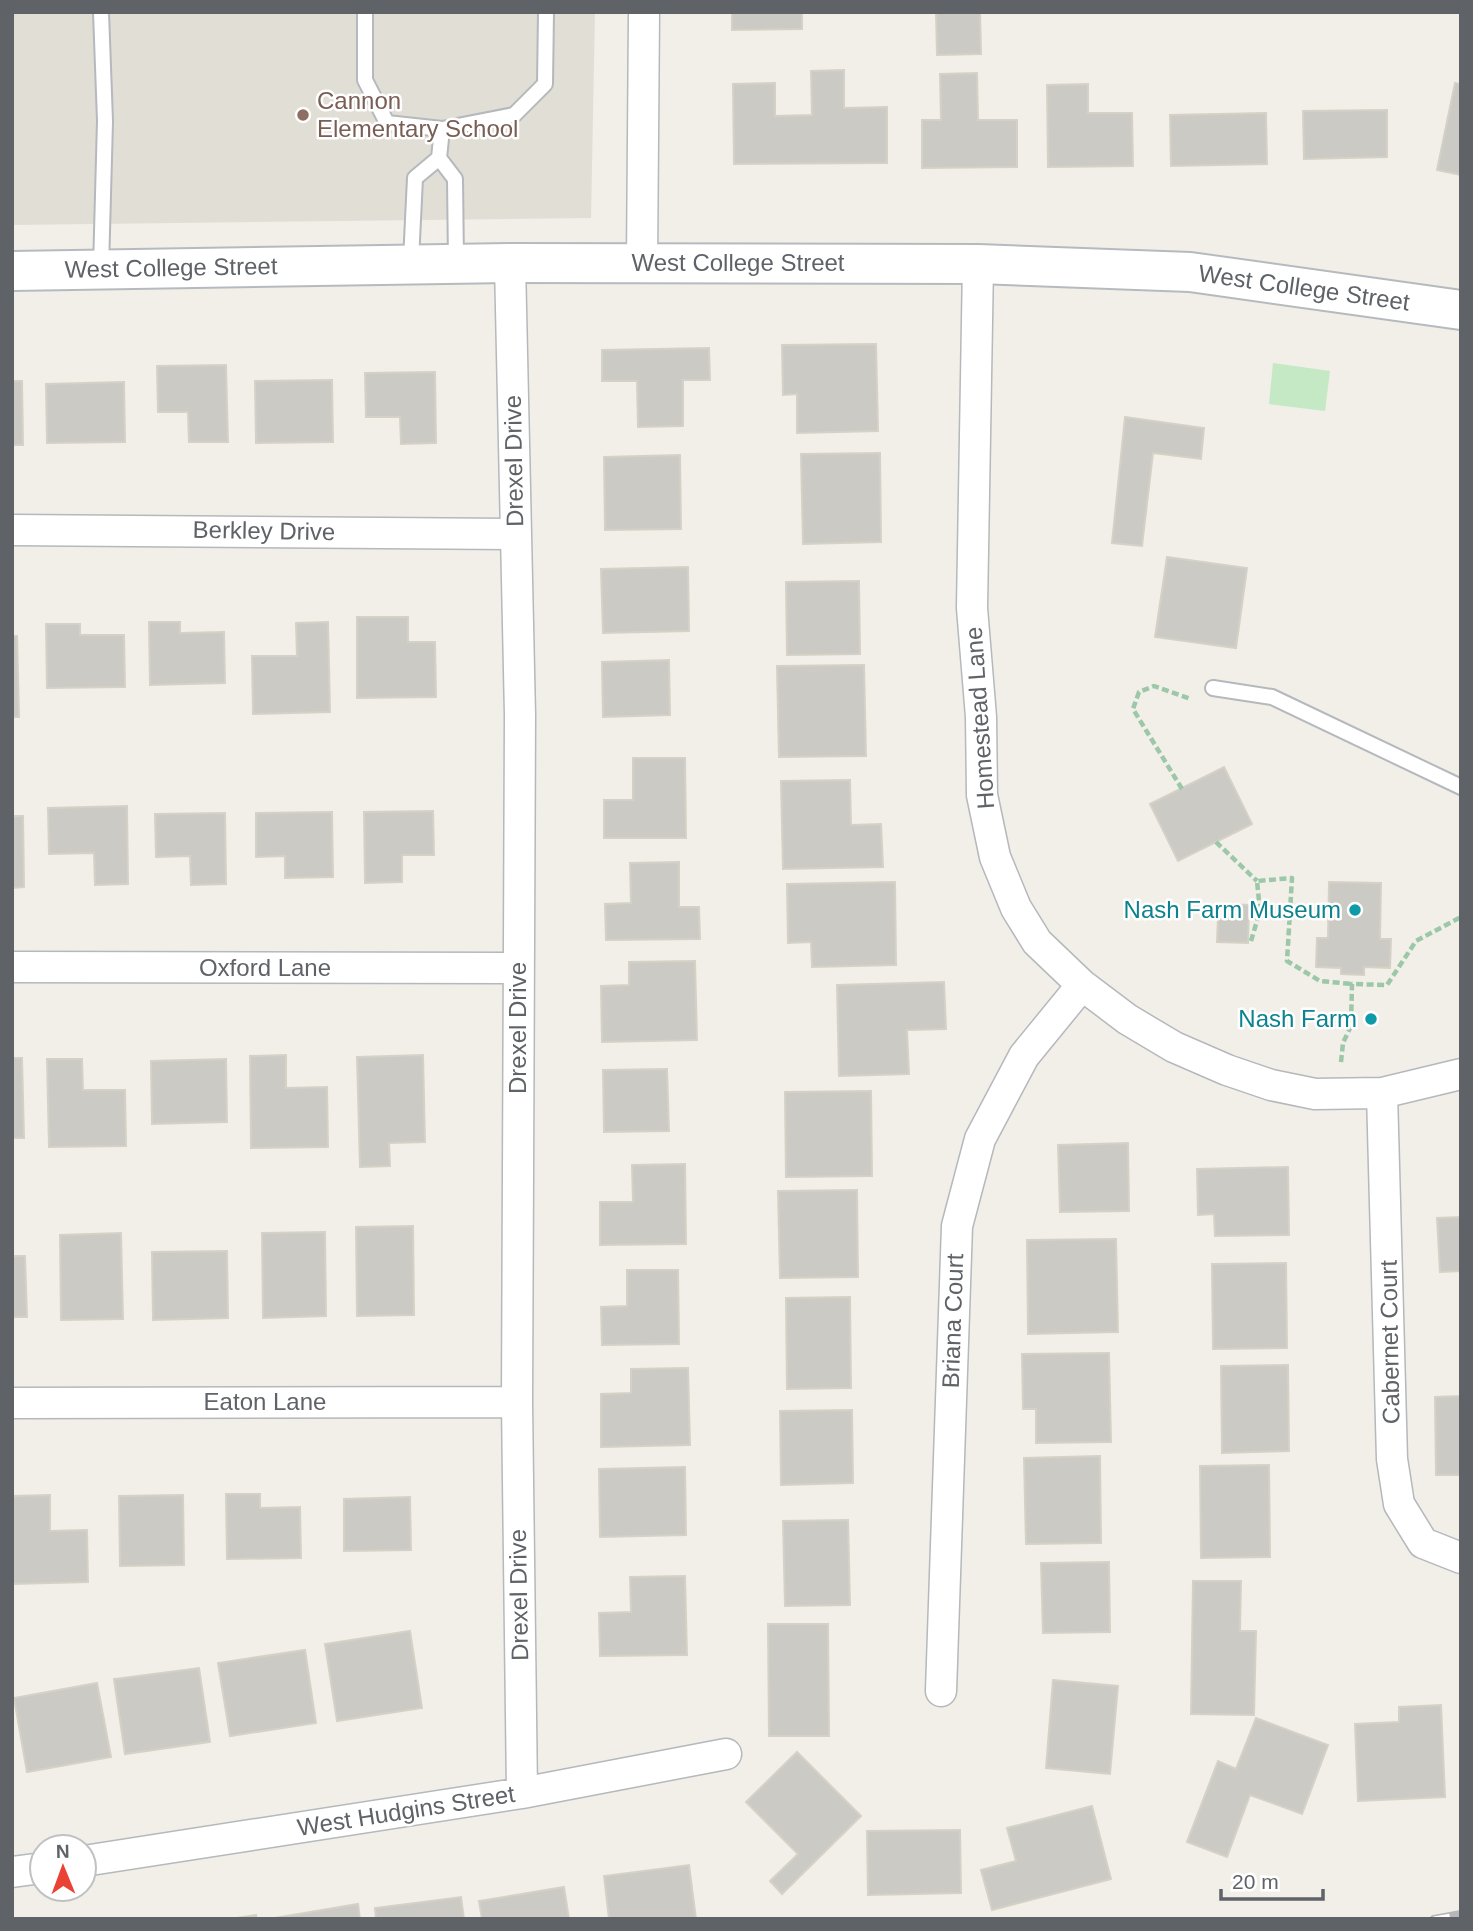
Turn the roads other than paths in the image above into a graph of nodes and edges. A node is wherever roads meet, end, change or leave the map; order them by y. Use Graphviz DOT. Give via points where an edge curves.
graph roads {
  1 [pos="101,12"];
  2 [pos="365,12"];
  3 [pos="546,12"];
  4 [pos="644,12"];
  5 [pos="442,129"];
  6 [pos="439,158"];
  7 [pos="510,263"];
  8 [pos="642,263"];
  9 [pos="456,264"];
  10 [pos="978,264"];
  11 [pos="411,265"];
  12 [pos="100,269"];
  13 [pos="12,271"];
  14 [pos="1461,310"];
  15 [pos="12,530"];
  16 [pos="516,534"];
  17 [pos="1213,688"];
  18 [pos="1461,787"];
  19 [pos="12,967"];
  20 [pos="518,968"];
  21 [pos="1082,985"];
  22 [pos="1461,1073"];
  23 [pos="1382,1093"];
  24 [pos="517,1402"];
  25 [pos="12,1403"];
  26 [pos="1461,1558"];
  27 [pos="941,1691"];
  28 [pos="726,1754"];
  29 [pos="522,1793"];
  30 [pos="98,1859"];
  1 -- 12 [label="lane" via="105,121"];
  2 -- 5 [label="lane" via="365,80 387,123"];
  3 -- 5 [label="lane" via="545,84 514,115"];
  4 -- 8 [label="street"];
  5 -- 6 [label="lane"];
  6 -- 9 [label="lane" via="455,179"];
  6 -- 11 [label="lane" via="415,178"];
  7 -- 8 [label="street, West College Street"];
  7 -- 9 [label="street, West College Street"];
  7 -- 16 [label="street, Drexel Drive"];
  8 -- 10 [label="street, West College Street"];
  9 -- 11 [label="street, West College Street"];
  10 -- 14 [label="street, West College Street" via="1190,272"];
  10 -- 21 [label="street, Homestead Lane" via="972,608 982,795 995,858 1016,908 1037,942"];
  11 -- 12 [label="street, West College Street"];
  12 -- 13 [label="street, West College Street"];
  15 -- 16 [label="street, Berkley Drive"];
  16 -- 20 [label="street, Drexel Drive"];
  17 -- 18 [label="lane" via="1272,697"];
  19 -- 20 [label="street, Oxford Lane"];
  20 -- 24 [label="street, Drexel Drive"];
  21 -- 23 [label="street, Homestead Lane" via="1174,1047 1227,1070 1315,1094"];
  21 -- 27 [label="street, Briana Court" via="1024,1056 980,1139 957,1226"];
  22 -- 23 [label="street, Homestead Lane"];
  23 -- 26 [label="street, Cabernet Court" via="1392,1459 1399,1504 1423,1543"];
  24 -- 25 [label="street, Eaton Lane"];
  24 -- 29 [label="street, Drexel Drive"];
  28 -- 29 [label="street, West Hudgins Street"];
  29 -- 30 [label="street, West Hudgins Street"];
}
